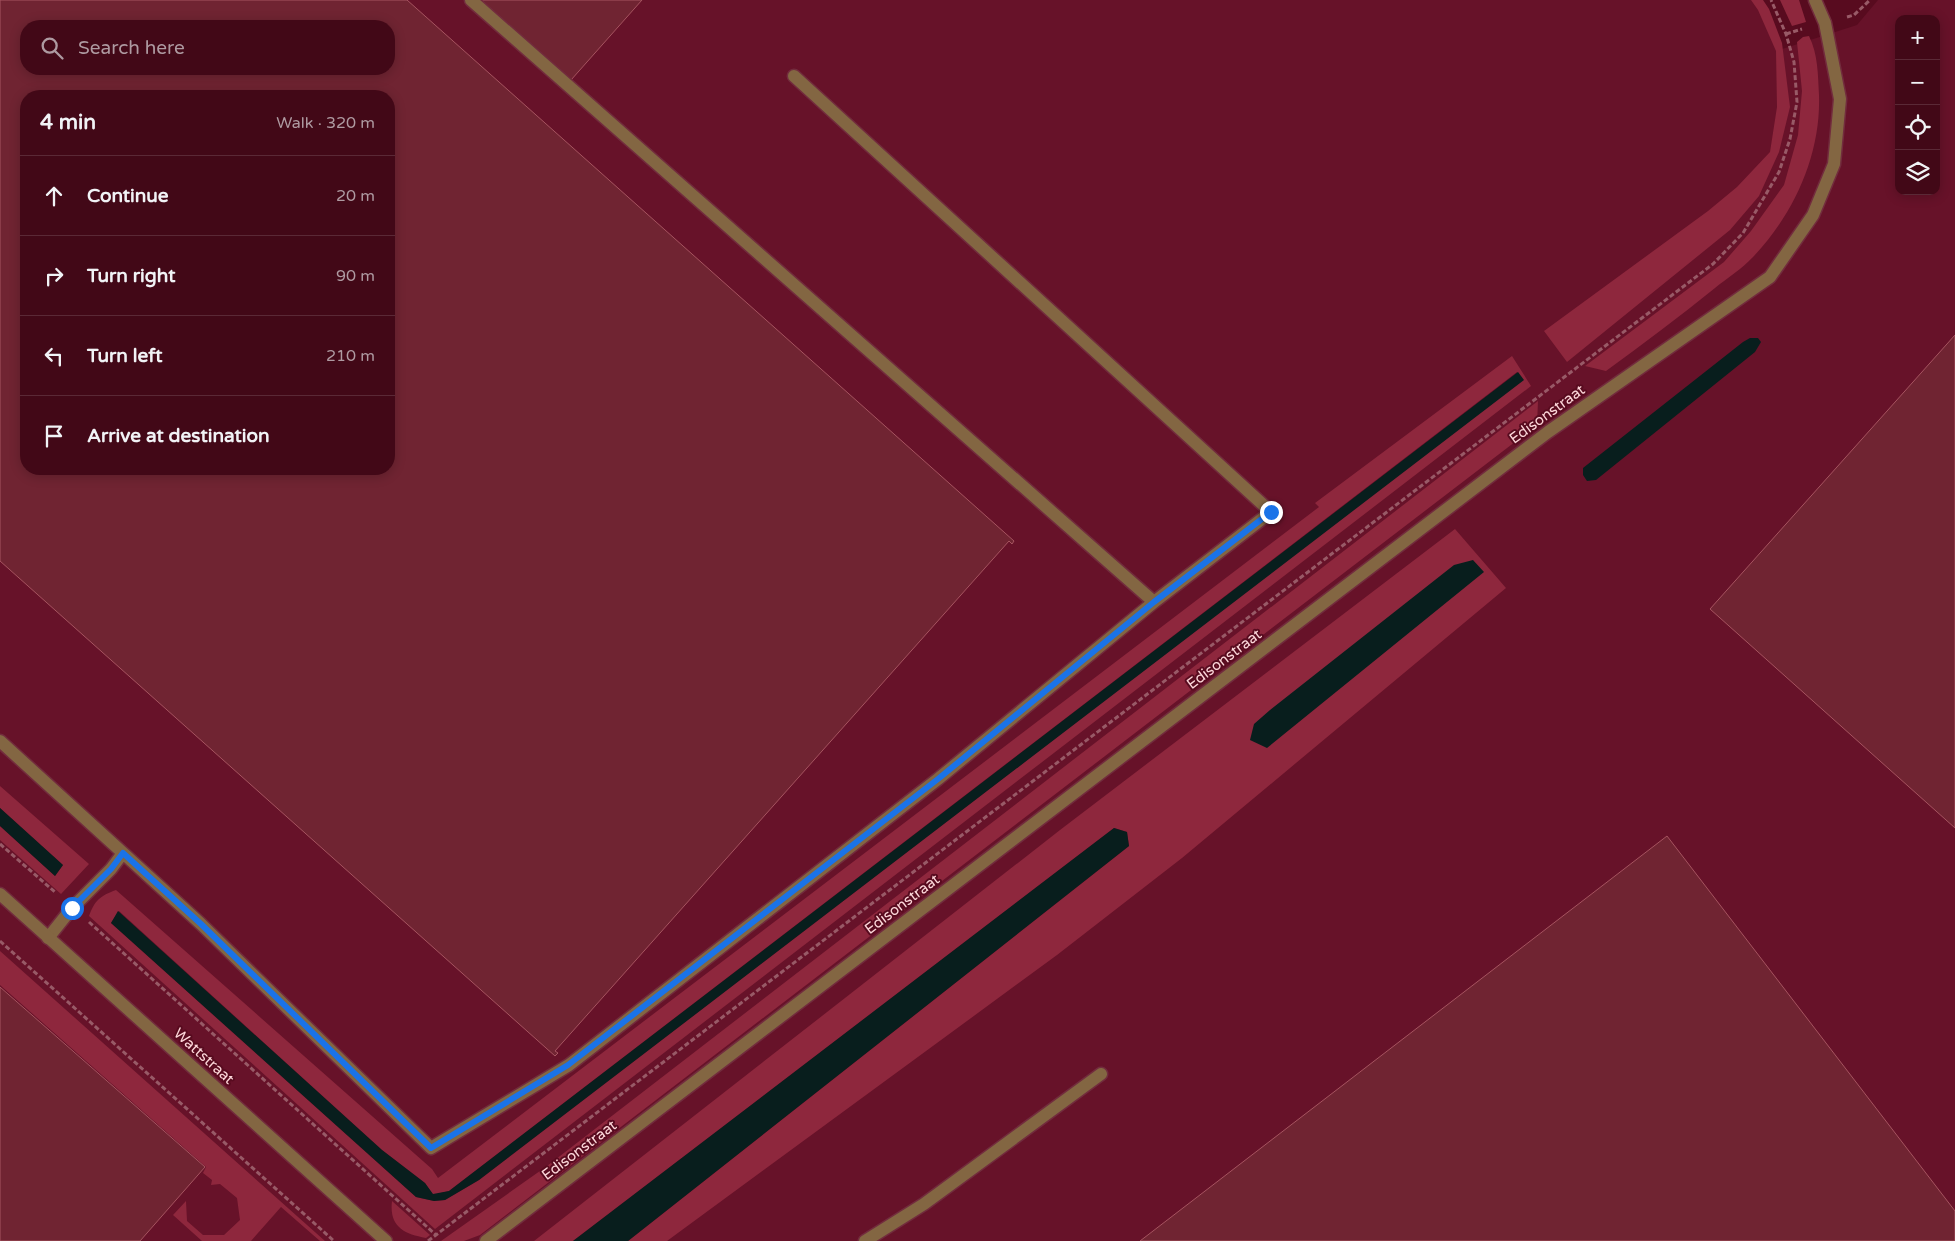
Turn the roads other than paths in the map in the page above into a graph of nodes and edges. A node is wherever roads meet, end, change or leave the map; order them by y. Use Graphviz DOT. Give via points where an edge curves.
graph roads {
  1 [pos="471,0"];
  2 [pos="1815,0"];
  3 [pos="794,76"];
  4 [pos="1154,602"];
  5 [pos="0,741"];
  6 [pos="123,853"];
  7 [pos="0,894"];
  8 [pos="48,938"];
  9 [pos="1101,1074"];
  10 [pos="386,1241"];
  11 [pos="486,1241"];
  12 [pos="865,1241"];
  1 -- 4 [label="street"];
  2 -- 11 [label="street, Edisonstraat" via="1826,23 1840,99 1834,164 1812,215 1770,276 1540,438"];
  3 -- 4 [label="street" via="1271,512"];
  4 -- 6 [label="street" via="938,779 568,1065 431,1148 201,924"];
  5 -- 6 [label="street"];
  6 -- 8 [label="street"];
  7 -- 8 [label="street, Wattstraat"];
  8 -- 10 [label="street, Wattstraat"];
  9 -- 12 [label="street" via="924,1204"];
}
